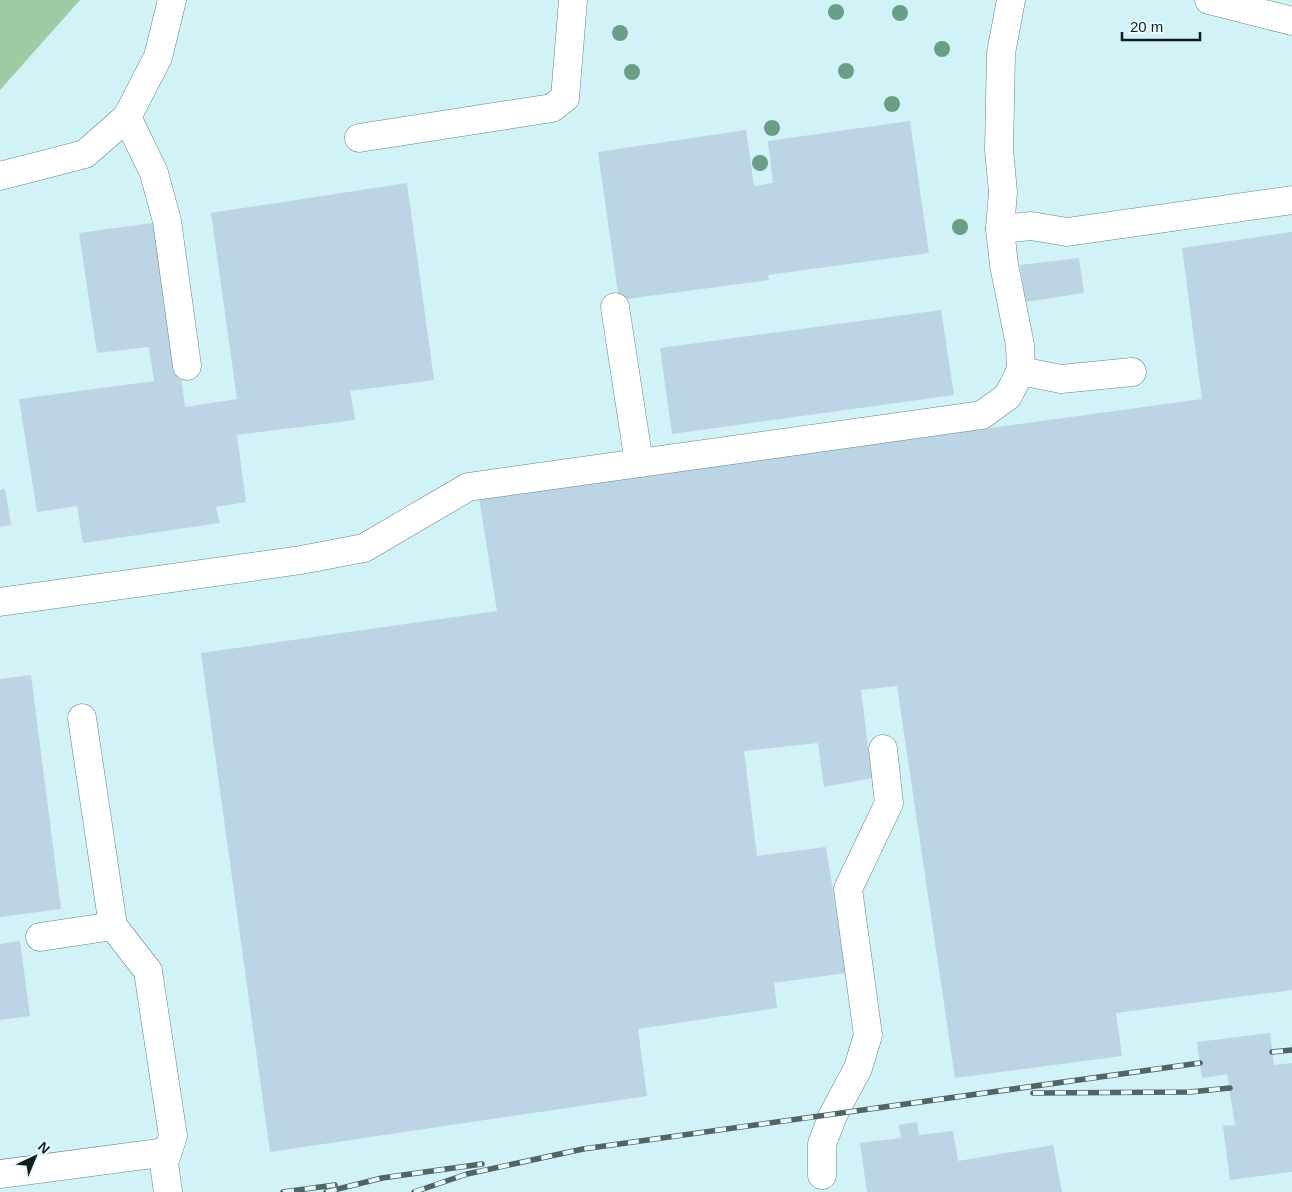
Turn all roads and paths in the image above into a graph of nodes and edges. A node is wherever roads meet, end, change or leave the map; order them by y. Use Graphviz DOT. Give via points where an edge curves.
graph roads {
  1 [pos="172,0"];
  2 [pos="573,0"];
  3 [pos="1011,0"];
  4 [pos="1209,0"];
  5 [pos="1292,21"];
  6 [pos="127,118"];
  7 [pos="359,138"];
  8 [pos="0,176"];
  9 [pos="1292,200"];
  10 [pos="1000,229"];
  11 [pos="615,307"];
  12 [pos="188,366"];
  13 [pos="1020,371"];
  14 [pos="1132,372"];
  15 [pos="639,463"];
  16 [pos="0,602"];
  17 [pos="82,718"];
  18 [pos="883,749"];
  19 [pos="113,926"];
  20 [pos="40,937"];
  21 [pos="167,1152"];
  22 [pos="0,1174"];
  23 [pos="822,1175"];
  24 [pos="168,1192"];
  1 -- 6 [label="street" via="158,57"];
  2 -- 7 [label="street" via="565,98 552,108"];
  3 -- 10 [label="street" via="1001,53 999,150 1003,192"];
  4 -- 5 [label="street"];
  6 -- 8 [label="street" via="84,154"];
  6 -- 12 [label="street" via="154,173 167,221"];
  9 -- 10 [label="street" via="1067,232 1030,226"];
  10 -- 13 [label="street" via="1020,345"];
  11 -- 15 [label="street"];
  13 -- 14 [label="street" via="1061,379"];
  13 -- 15 [label="street" via="1008,396 982,415"];
  15 -- 16 [label="street" via="468,488 364,548 302,560"];
  17 -- 19 [label="street"];
  18 -- 23 [label="street" via="889,803 848,889 868,1035 858,1068 822,1144"];
  19 -- 20 [label="street"];
  19 -- 21 [label="street" via="148,971 172,1136"];
  21 -- 22 [label="street"];
  21 -- 24 [label="street" via="164,1163"];
}
